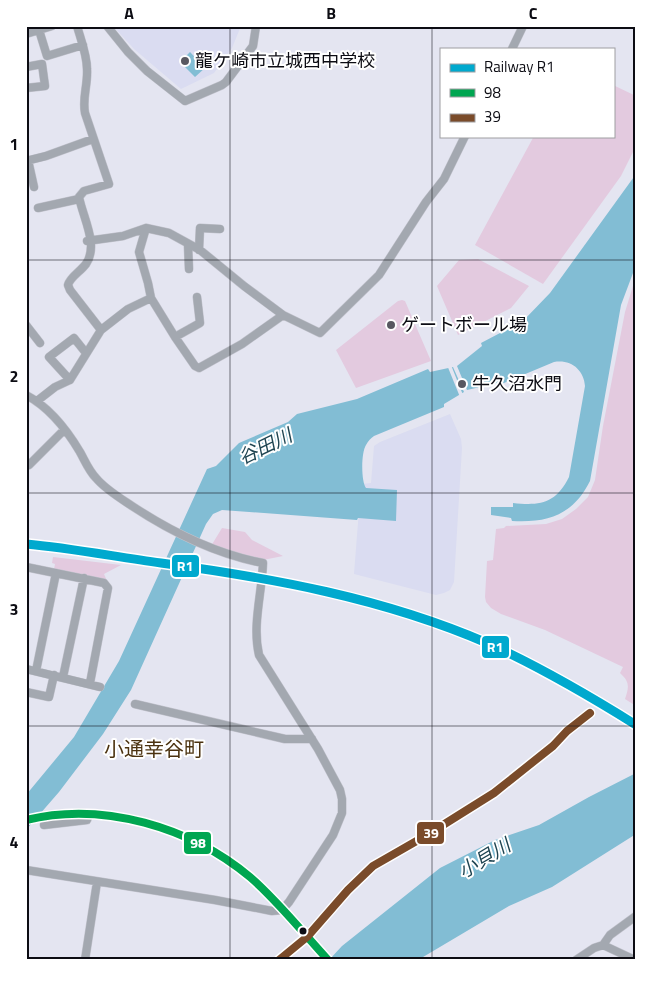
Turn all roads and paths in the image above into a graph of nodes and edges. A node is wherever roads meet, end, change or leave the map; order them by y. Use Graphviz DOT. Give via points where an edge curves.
graph roads {
  1 [pos="52,26"];
  2 [pos="77,26"];
  3 [pos="107,26"];
  4 [pos="256,26"];
  5 [pos="523,26"];
  6 [pos="39,30"];
  7 [pos="26,34"];
  8 [pos="83,45"];
  9 [pos="512,48"];
  10 [pos="26,67"];
  11 [pos="26,88"];
  12 [pos="465,138"];
  13 [pos="93,139"];
  14 [pos="27,160"];
  15 [pos="34,188"];
  16 [pos="79,199"];
  17 [pos="38,208"];
  18 [pos="146,228"];
  19 [pos="220,229"];
  20 [pos="89,240"];
  21 [pos="188,245"];
  22 [pos="199,250"];
  23 [pos="189,270"];
  24 [pos="197,297"];
  25 [pos="151,298"];
  26 [pos="283,315"];
  27 [pos="26,325"];
  28 [pos="102,330"];
  29 [pos="175,337"];
  30 [pos="40,343"];
  31 [pos="86,352"];
  32 [pos="70,380"];
  33 [pos="32,398"];
  34 [pos="26,406"];
  35 [pos="64,430"];
  36 [pos="26,463"];
  37 [pos="27,570"];
  38 [pos="56,573"];
  39 [pos="84,578"];
  40 [pos="26,669"];
  41 [pos="36,671"];
  42 [pos="54,675"];
  43 [pos="63,677"];
  44 [pos="90,683"];
  45 [pos="100,687"];
  46 [pos="26,692"];
  47 [pos="135,704"];
  48 [pos="590,713"];
  49 [pos="312,739"];
  50 [pos="89,814"];
  51 [pos="26,820"];
  52 [pos="44,825"];
  53 [pos="26,870"];
  54 [pos="97,882"];
  55 [pos="282,910"];
  56 [pos="636,916"];
  57 [pos="307,937"];
  58 [pos="603,945"];
  59 [pos="625,958"];
  60 [pos="85,960"];
  61 [pos="279,960"];
  62 [pos="328,960"];
  63 [pos="576,960"];
  64 [pos="635,960"];
  1 -- 6 [label="street"];
  2 -- 8 [label="street"];
  3 -- 4 [label="street" via="147,72 186,101 226,82 253,46"];
  5 -- 9 [label="street"];
  6 -- 7 [label="street"];
  6 -- 8 [label="street" via="47,56"];
  8 -- 13 [label="street" via="88,71 83,102"];
  10 -- 11 [label="street" via="42,64 45,86"];
  12 -- 26 [label="street" via="444,178 379,275 320,333"];
  13 -- 14 [label="street"];
  13 -- 16 [label="street" via="109,184 84,191"];
  14 -- 15 [label="street"];
  16 -- 17 [label="street"];
  16 -- 20 [label="street"];
  18 -- 20 [label="street" via="123,236"];
  18 -- 21 [label="street" via="169,233"];
  18 -- 25 [label="street" via="139,252"];
  19 -- 22 [label="street" via="200,228"];
  20 -- 28 [label="street" via="89,258 68,285"];
  21 -- 22 [label="street"];
  21 -- 23 [label="street"];
  22 -- 26 [label="street"];
  24 -- 29 [label="street" via="200,323"];
  25 -- 28 [label="street" via="128,308"];
  25 -- 29 [label="street"];
  26 -- 29 [label="street" via="242,344 199,368"];
  27 -- 30 [label="street"];
  28 -- 31 [label="street"];
  31 -- 32 [label="street"];
  31 -- 32 [label="street" via="74,338 49,358"];
  32 -- 33 [label="street"];
  33 -- 34 [label="street"];
  33 -- 35 [label="street"];
  35 -- 36 [label="street" via="29,465"];
  35 -- 49 [label="street" via="94,477 120,498 202,546 263,563 256,639 259,656"];
  37 -- 38 [label="street"];
  38 -- 39 [label="street"];
  38 -- 41 [label="street"];
  39 -- 43 [label="street"];
  39 -- 44 [label="street" via="104,582 108,588"];
  40 -- 41 [label="street"];
  41 -- 42 [label="street"];
  42 -- 43 [label="street"];
  42 -- 46 [label="street" via="49,697"];
  43 -- 44 [label="street"];
  44 -- 45 [label="street"];
  47 -- 49 [label="street" via="285,738"];
  48 -- 57 [label="street" via="494,793 373,866"];
  49 -- 55 [label="street" via="340,790 342,813 333,835"];
  50 -- 51 [label="main road"];
  50 -- 52 [label="street" via="87,820"];
  50 -- 55 [label="main road" via="146,823 202,844 245,873"];
  53 -- 54 [label="street"];
  54 -- 55 [label="street" via="267,911"];
  54 -- 60 [label="street"];
  55 -- 57 [label="main road"];
  56 -- 58 [label="street"];
  57 -- 61 [label="street"];
  57 -- 62 [label="main road"];
  58 -- 59 [label="street"];
  58 -- 63 [label="street"];
  59 -- 64 [label="street"];
}
